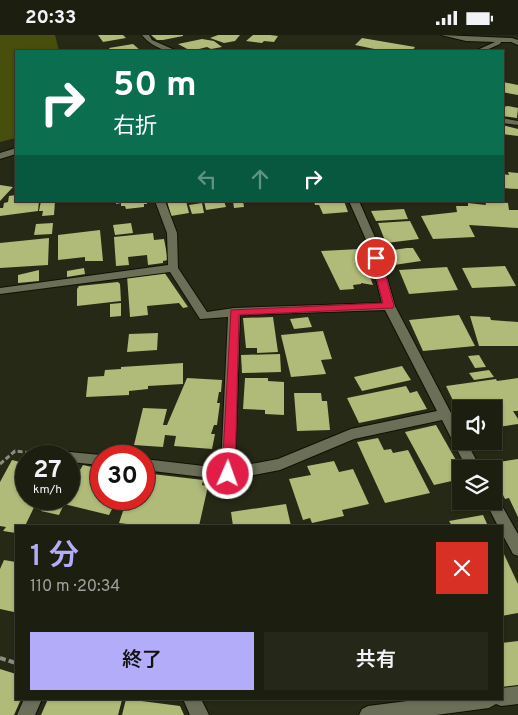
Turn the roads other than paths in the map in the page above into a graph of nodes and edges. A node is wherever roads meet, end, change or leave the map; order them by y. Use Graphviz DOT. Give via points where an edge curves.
graph roads {
  1 [pos="145,35"];
  2 [pos="444,35"];
  3 [pos="516,40"];
  4 [pos="171,50"];
  5 [pos="480,50"];
  6 [pos="504,120"];
  7 [pos="518,123"];
  8 [pos="15,151"];
  9 [pos="0,156"];
  10 [pos="160,202"];
  11 [pos="354,202"];
  12 [pos="173,268"];
  13 [pos="0,291"];
  14 [pos="389,306"];
  15 [pos="234,312"];
  16 [pos="445,414"];
  17 [pos="469,460"];
  18 [pos="155,466"];
  19 [pos="228,474"];
  20 [pos="497,510"];
  21 [pos="518,549"];
  22 [pos="518,695"];
  23 [pos="503,697"];
  24 [pos="33,700"];
  25 [pos="192,700"];
  26 [pos="481,700"];
  27 [pos="26,715"];
  28 [pos="200,715"];
  29 [pos="368,715"];
  1 -- 4 [label="street" via="150,41"];
  2 -- 3 [label="street"];
  3 -- 5 [label="street"];
  6 -- 7 [label="street"];
  8 -- 9 [label="street"];
  10 -- 12 [label="street" via="172,233"];
  11 -- 14 [label="street" via="372,242"];
  12 -- 13 [label="street"];
  12 -- 15 [label="street" via="204,316"];
  14 -- 15 [label="street"];
  14 -- 16 [label="street"];
  15 -- 19 [label="street"];
  16 -- 17 [label="street"];
  16 -- 19 [label="street" via="351,434 280,464"];
  18 -- 19 [label="street"];
  20 -- 21 [label="street"];
  22 -- 23 [label="street"];
  24 -- 27 [label="street"];
  25 -- 28 [label="street"];
  26 -- 29 [label="street"];
}
